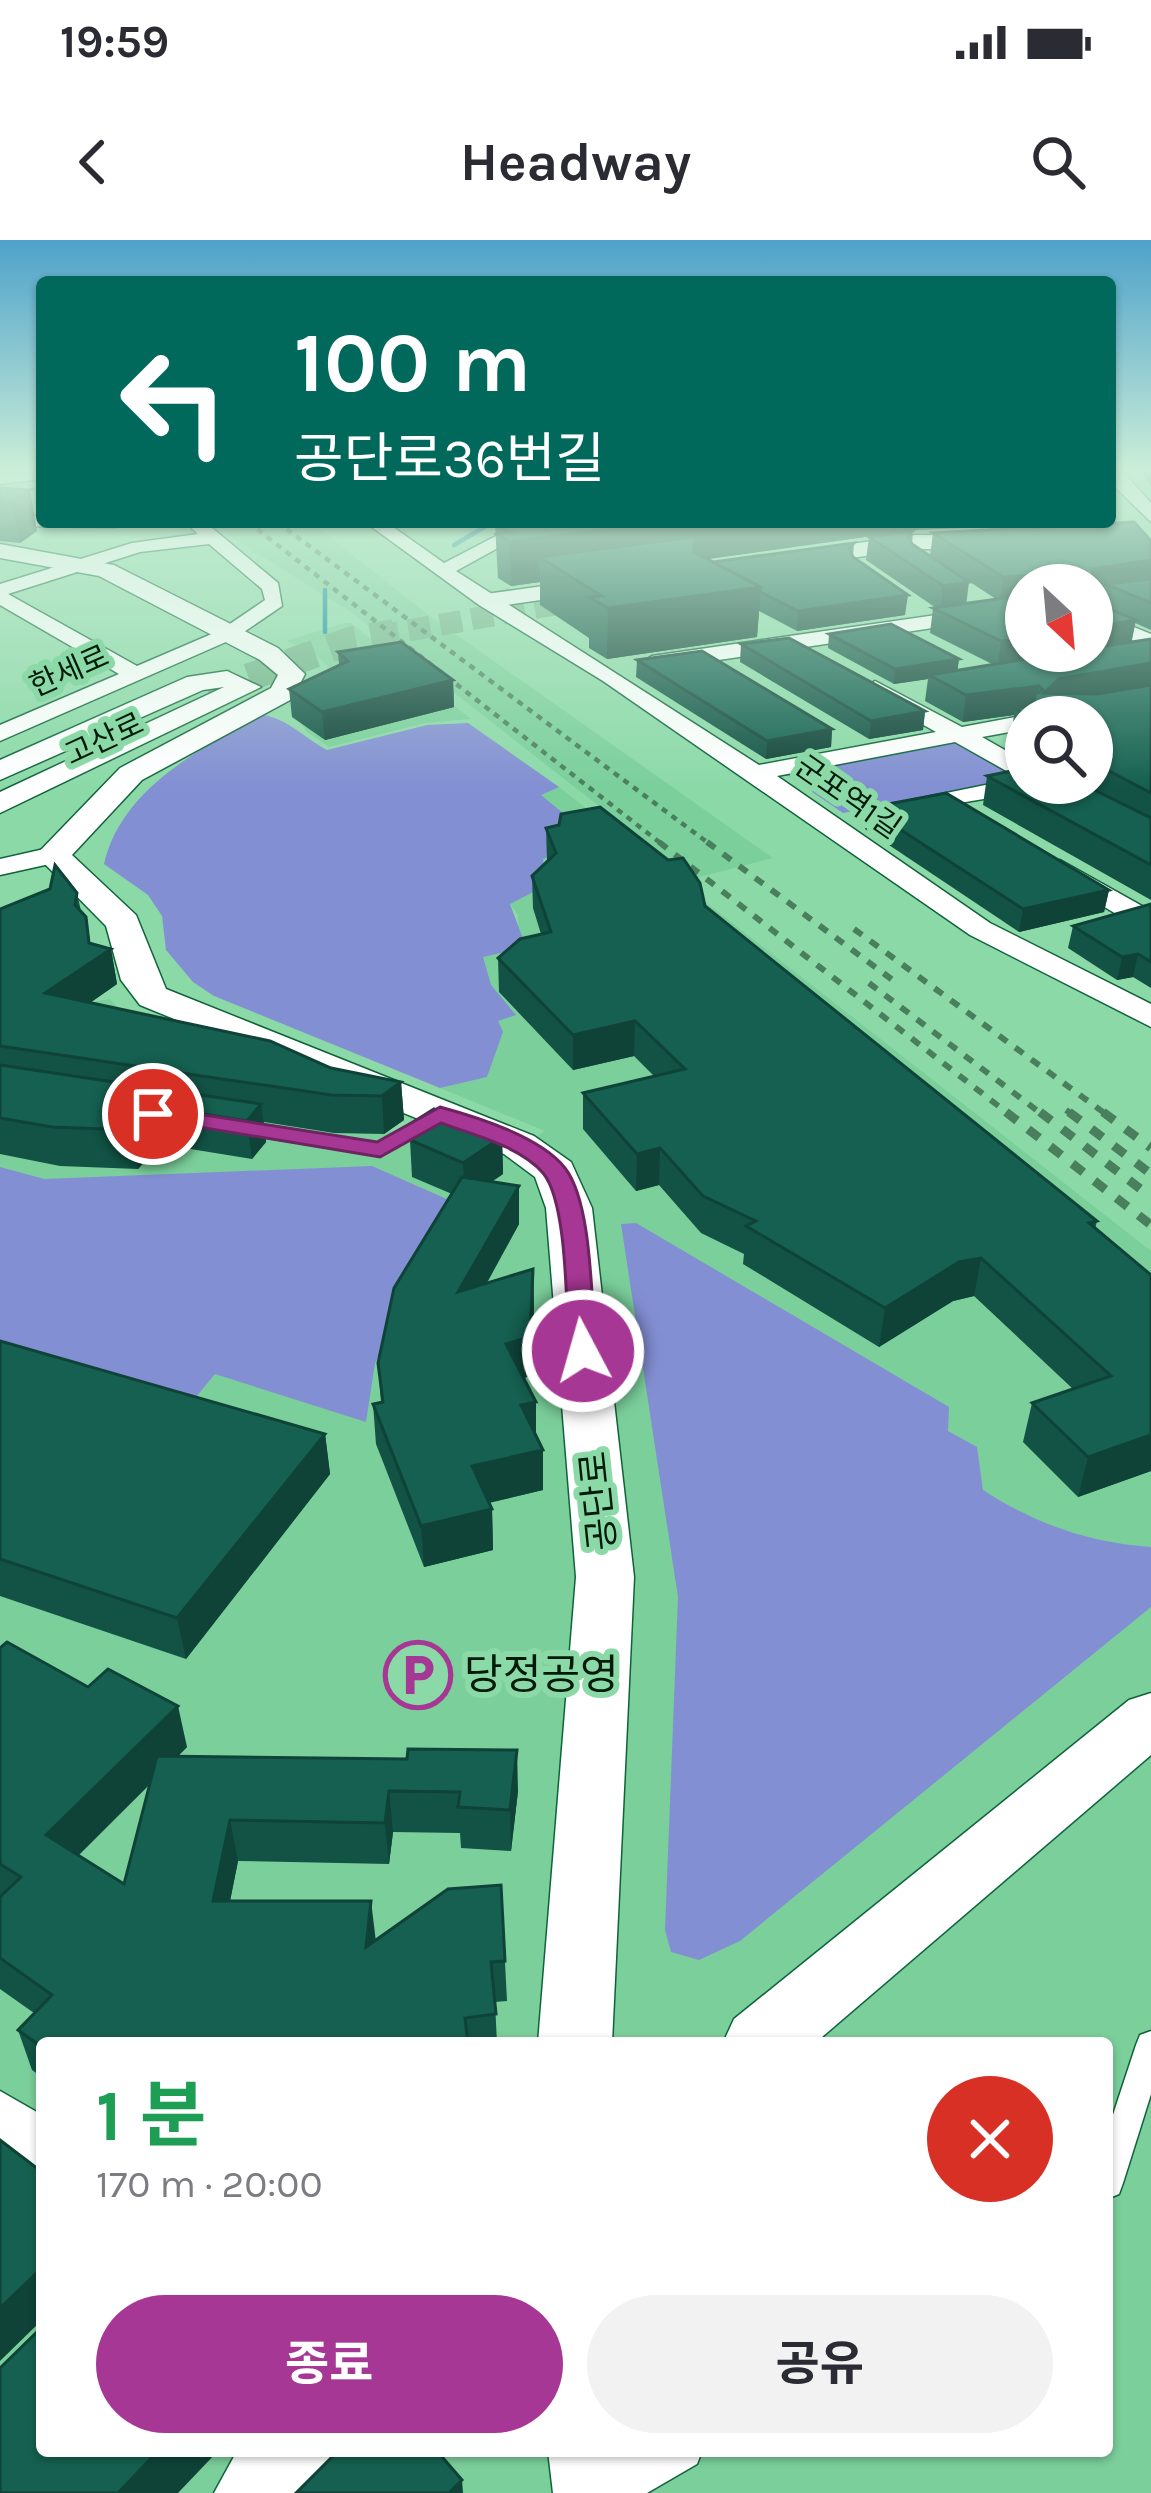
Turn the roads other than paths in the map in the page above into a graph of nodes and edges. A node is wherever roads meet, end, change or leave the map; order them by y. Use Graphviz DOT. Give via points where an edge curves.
graph roads {
  1 [pos="43,577"];
  2 [pos="114,577"];
  3 [pos="255,577"];
  4 [pos="454,577"];
  5 [pos="642,580"];
  6 [pos="574,589"];
  7 [pos="0,593"];
  8 [pos="486,601"];
  9 [pos="1005,606"];
  10 [pos="515,618"];
  11 [pos="755,622"];
  12 [pos="1113,625"];
  13 [pos="890,626"];
  14 [pos="228,634"];
  15 [pos="791,642"];
  16 [pos="1151,642"];
  17 [pos="932,647"];
  18 [pos="705,655"];
  19 [pos="603,671"];
  20 [pos="136,674"];
  21 [pos="745,679"];
  22 [pos="932,689"];
  23 [pos="208,692"];
  24 [pos="891,696"];
  25 [pos="1005,726"];
  26 [pos="824,728"];
  27 [pos="0,734"];
  28 [pos="959,734"];
  29 [pos="864,752"];
  30 [pos="1005,760"];
  31 [pos="0,771"];
  32 [pos="755,772"];
  33 [pos="0,787"];
  34 [pos="1005,788"];
  35 [pos="948,800"];
  36 [pos="0,804"];
  37 [pos="986,823"];
  38 [pos="831,824"];
  39 [pos="52,855"];
  40 [pos="1044,858"];
  41 [pos="0,867"];
  42 [pos="1146,916"];
  43 [pos="1100,927"];
  44 [pos="1059,937"];
  45 [pos="1018,947"];
  46 [pos="1151,1017"];
  47 [pos="440,1114"];
  48 [pos="219,1125"];
  49 [pos="1151,1718"];
  50 [pos="575,2037"];
  51 [pos="767,2037"];
  52 [pos="1151,2045"];
  53 [pos="0,2122"];
  54 [pos="36,2150"];
  55 [pos="1113,2164"];
  56 [pos="292,2457"];
  57 [pos="594,2457"];
  58 [pos="674,2457"];
  59 [pos="259,2493"];
  60 [pos="598,2493"];
  61 [pos="611,2493"];
  1 -- 7 [label="street"];
  2 -- 14 [label="street"];
  3 -- 14 [label="street, 한세로" via="278,598"];
  4 -- 8 [label="street, 군포역1길"];
  5 -- 6 [label="street"];
  6 -- 8 [label="street"];
  6 -- 10 [label="street" via="560,598 606,605"];
  7 -- 20 [label="street"];
  8 -- 10 [label="street, 군포역1길"];
  9 -- 13 [label="street" via="924,613"];
  10 -- 19 [label="street, 군포역1길"];
  11 -- 15 [label="street"];
  12 -- 16 [label="street"];
  13 -- 15 [label="street"];
  13 -- 17 [label="street"];
  14 -- 20 [label="street, 한세로"];
  14 -- 39 [label="street" via="291,670 282,693 131,774"];
  15 -- 18 [label="street"];
  15 -- 24 [label="street"];
  18 -- 19 [label="street"];
  18 -- 21 [label="street"];
  19 -- 32 [label="street, 군포역1길"];
  20 -- 27 [label="street, 한세로"];
  22 -- 24 [label="street"];
  23 -- 33 [label="street, 고산로"];
  24 -- 28 [label="street"];
  25 -- 28 [label="street"];
  26 -- 29 [label="street"];
  28 -- 29 [label="street"];
  28 -- 30 [label="street"];
  29 -- 32 [label="street"];
  31 -- 36 [label="street" via="197,682 247,687"];
  32 -- 38 [label="street, 군포역1길"];
  34 -- 35 [label="street"];
  35 -- 37 [label="street"];
  35 -- 38 [label="street"];
  38 -- 45 [label="street, 군포역1길"];
  39 -- 41 [label="street"];
  39 -- 47 [label="street, 공단로" via="123,923 153,997"];
  40 -- 42 [label="street"];
  42 -- 43 [label="street"];
  44 -- 45 [label="street"];
  45 -- 46 [label="street, 군포역1길"];
  47 -- 48 [label="lane" via="380,1150"];
  47 -- 50 [label="street, 공단로" via="519,1145 555,1171 569,1208 605,1577"];
  49 -- 51 [label="street"];
  52 -- 55 [label="lane"];
  53 -- 54 [label="street"];
  56 -- 59 [label="street"];
  57 -- 60 [label="street"];
  58 -- 61 [label="lane"];
}
